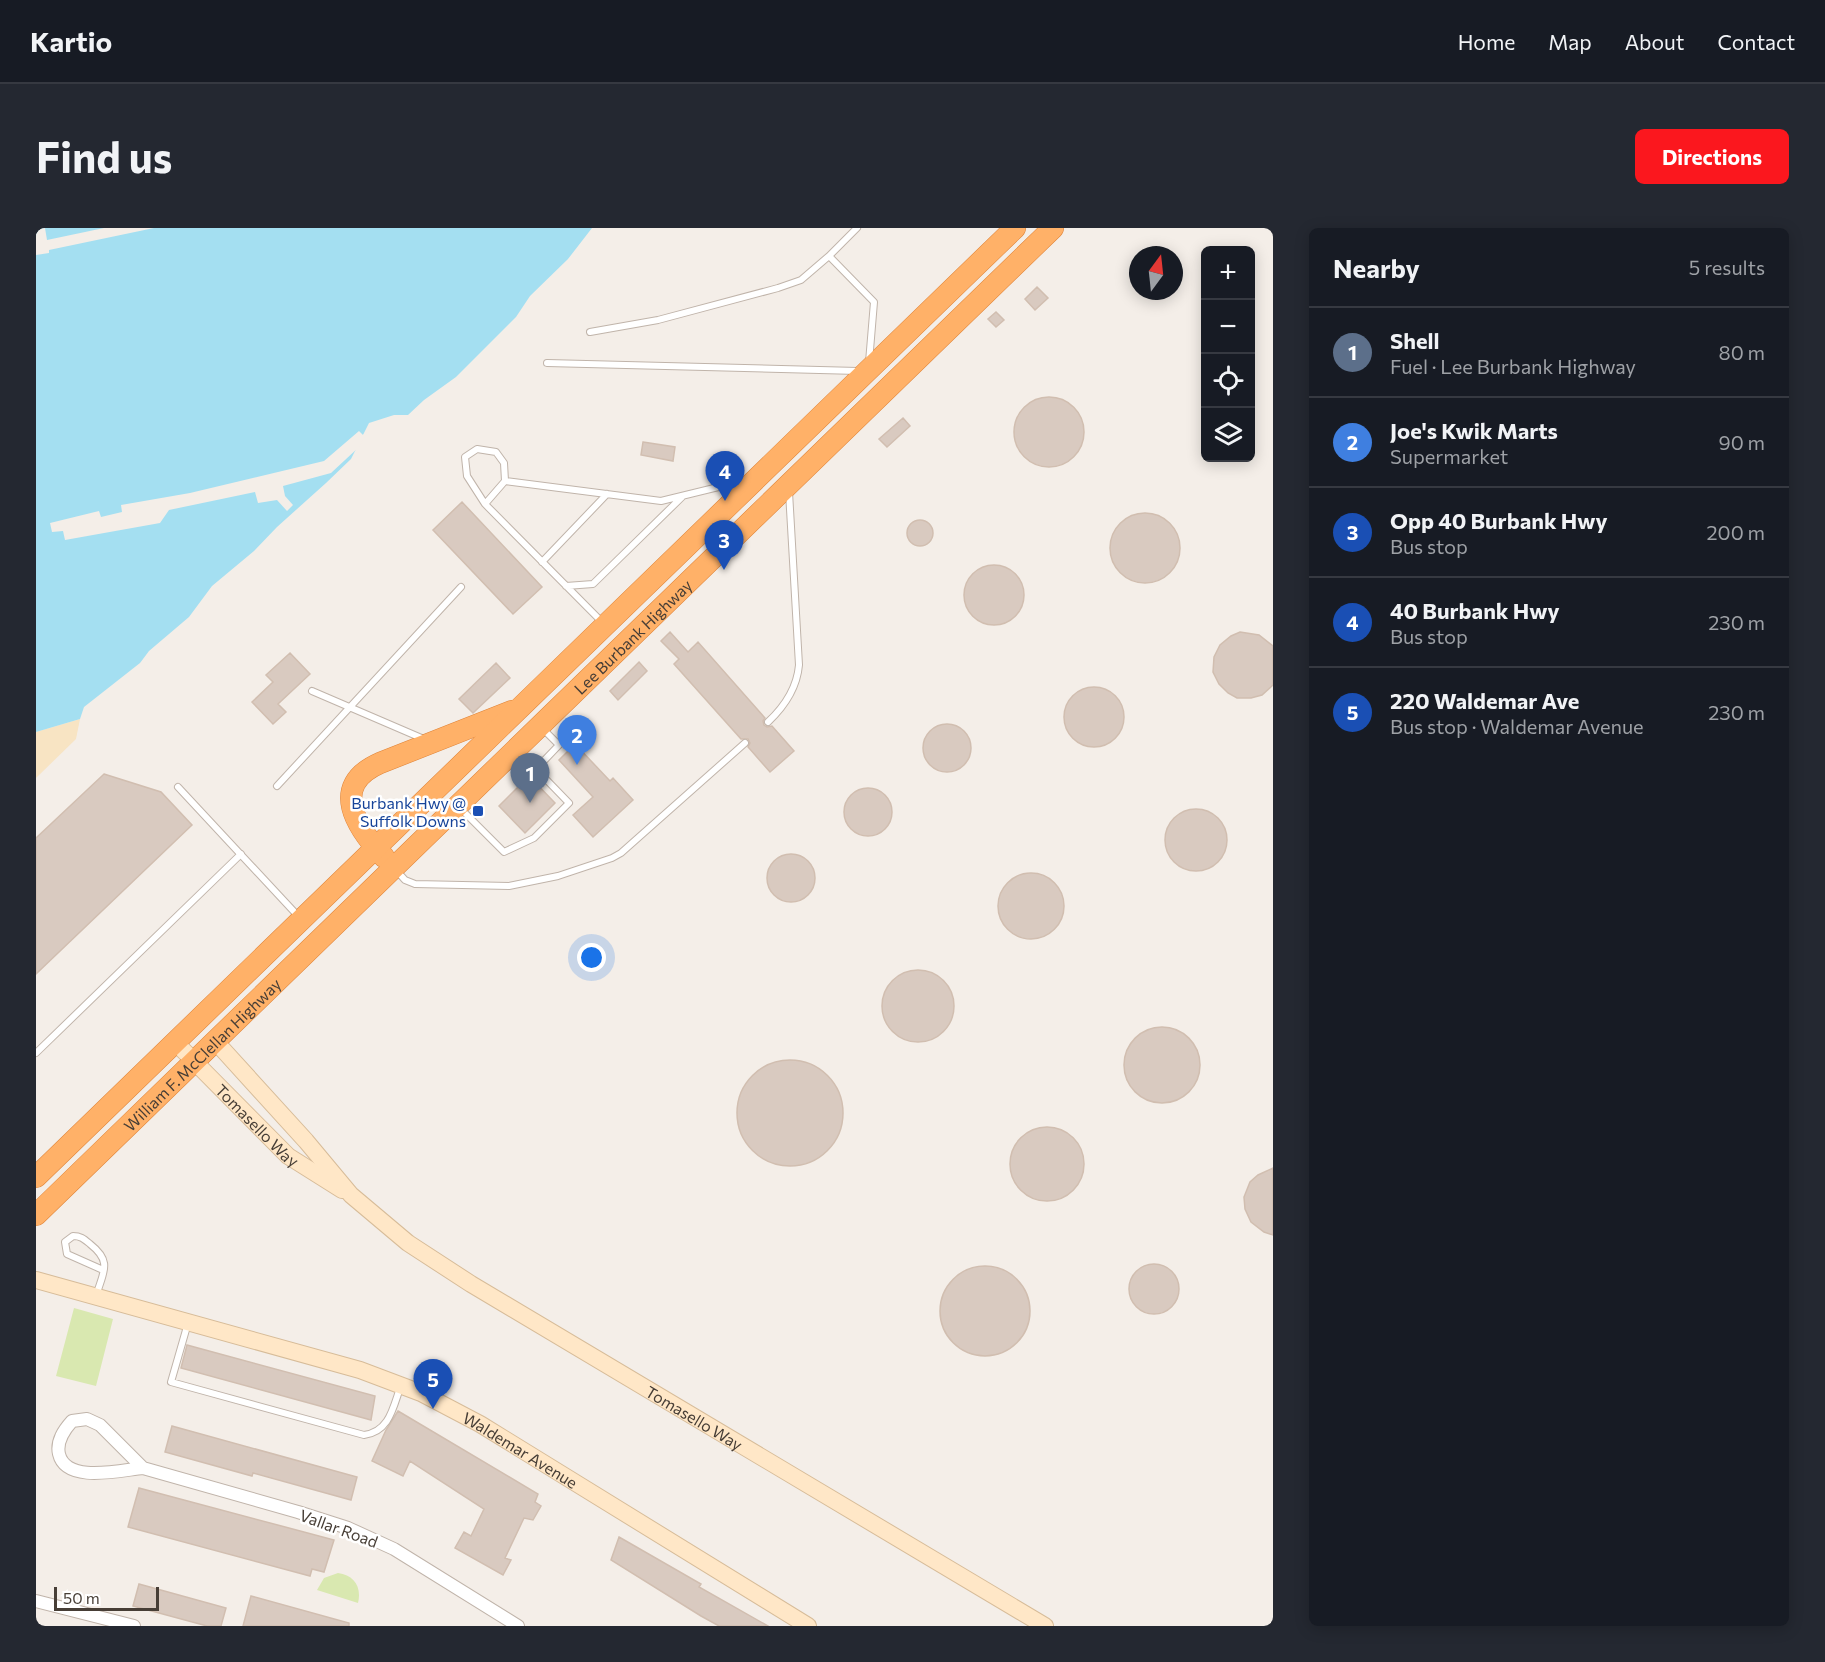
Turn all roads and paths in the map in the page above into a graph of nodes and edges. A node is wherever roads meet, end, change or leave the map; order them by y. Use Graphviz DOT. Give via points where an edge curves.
graph roads {
  1 [pos="857,228"];
  2 [pos="1015,228"];
  3 [pos="1053,228"];
  4 [pos="829,256"];
  5 [pos="590,332"];
  6 [pos="547,363"];
  7 [pos="868,371"];
  8 [pos="759,477"];
  9 [pos="505,481"];
  10 [pos="788,486"];
  11 [pos="607,494"];
  12 [pos="683,496"];
  13 [pos="485,504"];
  14 [pos="542,562"];
  15 [pos="566,586"];
  16 [pos="461,587"];
  17 [pos="605,626"];
  18 [pos="312,691"];
  19 [pos="350,707"];
  20 [pos="521,707"];
  21 [pos="768,722"];
  22 [pos="541,726"];
  23 [pos="432,742"];
  24 [pos="745,743"];
  25 [pos="277,786"];
  26 [pos="178,787"];
  27 [pos="458,806"];
  28 [pos="375,848"];
  29 [pos="241,854"];
  30 [pos="393,868"];
  31 [pos="342,880"];
  32 [pos="366,894"];
  33 [pos="302,920"];
  34 [pos="175,1042"];
  35 [pos="216,1042"];
  36 [pos="36,1053"];
  37 [pos="194,1062"];
  38 [pos="36,1177"];
  39 [pos="351,1195"];
  40 [pos="36,1215"];
  41 [pos="103,1270"];
  42 [pos="36,1280"];
  43 [pos="95,1297"];
  44 [pos="188,1323"];
  45 [pos="402,1384"];
  46 [pos="143,1468"];
  47 [pos="36,1601"];
  48 [pos="134,1626"];
  49 [pos="518,1626"];
  50 [pos="808,1626"];
  51 [pos="1045,1626"];
  1 -- 4 [label="lane"];
  2 -- 7 [label="highway, Lee Burbank Highway"];
  3 -- 10 [label="highway, Lee Burbank Highway"];
  4 -- 5 [label="lane" via="801,280 778,288 658,320"];
  4 -- 7 [label="lane" via="874,302"];
  6 -- 7 [label="lane"];
  7 -- 8 [label="highway, Lee Burbank Highway"];
  8 -- 12 [label="lane"];
  8 -- 17 [label="highway, Lee Burbank Highway"];
  9 -- 11 [label="lane"];
  9 -- 13 [label="lane"];
  9 -- 13 [label="lane" via="504,463 496,452 477,449 465,457 467,476"];
  10 -- 21 [label="lane" via="799,665 789,697"];
  10 -- 22 [label="highway, Lee Burbank Highway"];
  11 -- 12 [label="lane" via="661,501"];
  11 -- 14 [label="lane"];
  12 -- 15 [label="lane" via="593,584"];
  13 -- 14 [label="lane"];
  14 -- 15 [label="lane"];
  15 -- 17 [label="lane"];
  16 -- 19 [label="lane"];
  17 -- 20 [label="highway, Lee Burbank Highway"];
  18 -- 19 [label="lane"];
  19 -- 23 [label="lane"];
  19 -- 25 [label="lane"];
  20 -- 23 [label="highway"];
  20 -- 28 [label="highway, Lee Burbank Highway"];
  22 -- 27 [label="highway, Lee Burbank Highway"];
  22 -- 27 [label="lane" via="559,745 536,769 569,803 534,838 504,852"];
  23 -- 28 [label="highway" via="375,765 356,782 351,798 354,815"];
  24 -- 30 [label="lane" via="612,858 558,876 505,886 415,884"];
  26 -- 29 [label="lane"];
  27 -- 30 [label="highway, Lee Burbank Highway"];
  28 -- 30 [label="highway"];
  28 -- 31 [label="highway, Lee Burbank Highway"];
  29 -- 33 [label="lane"];
  29 -- 36 [label="lane"];
  30 -- 32 [label="highway, Lee Burbank Highway"];
  31 -- 33 [label="highway, William F. McClellan Highway"];
  32 -- 35 [label="highway, William F. McClellan Highway"];
  33 -- 34 [label="highway, William F. McClellan Highway"];
  34 -- 37 [label="street, Tomasello Way"];
  34 -- 38 [label="highway, William F. McClellan Highway"];
  35 -- 37 [label="highway, William F. McClellan Highway"];
  35 -- 39 [label="street, Tomasello Way"];
  37 -- 39 [label="street, Tomasello Way" via="288,1156"];
  37 -- 40 [label="highway, William F. McClellan Highway"];
  39 -- 51 [label="street, Tomasello Way" via="393,1232 439,1264"];
  41 -- 41 [label="lane" via="101,1253 81,1236 65,1242 67,1254"];
  41 -- 43 [label="lane"];
  42 -- 43 [label="street, Waldemar Avenue"];
  43 -- 44 [label="street, Waldemar Avenue"];
  44 -- 45 [label="street, Waldemar Avenue"];
  44 -- 45 [label="lane" via="171,1382 364,1435 384,1427"];
  45 -- 50 [label="street, Waldemar Avenue" via="480,1424"];
  46 -- 46 [label="street, Vallar Road" via="100,1425 87,1419 72,1421 63,1432 58,1448 61,1460 74,1471"];
  46 -- 49 [label="street, Vallar Road" via="298,1512 363,1535 394,1549"];
  47 -- 48 [label="street"];
}
